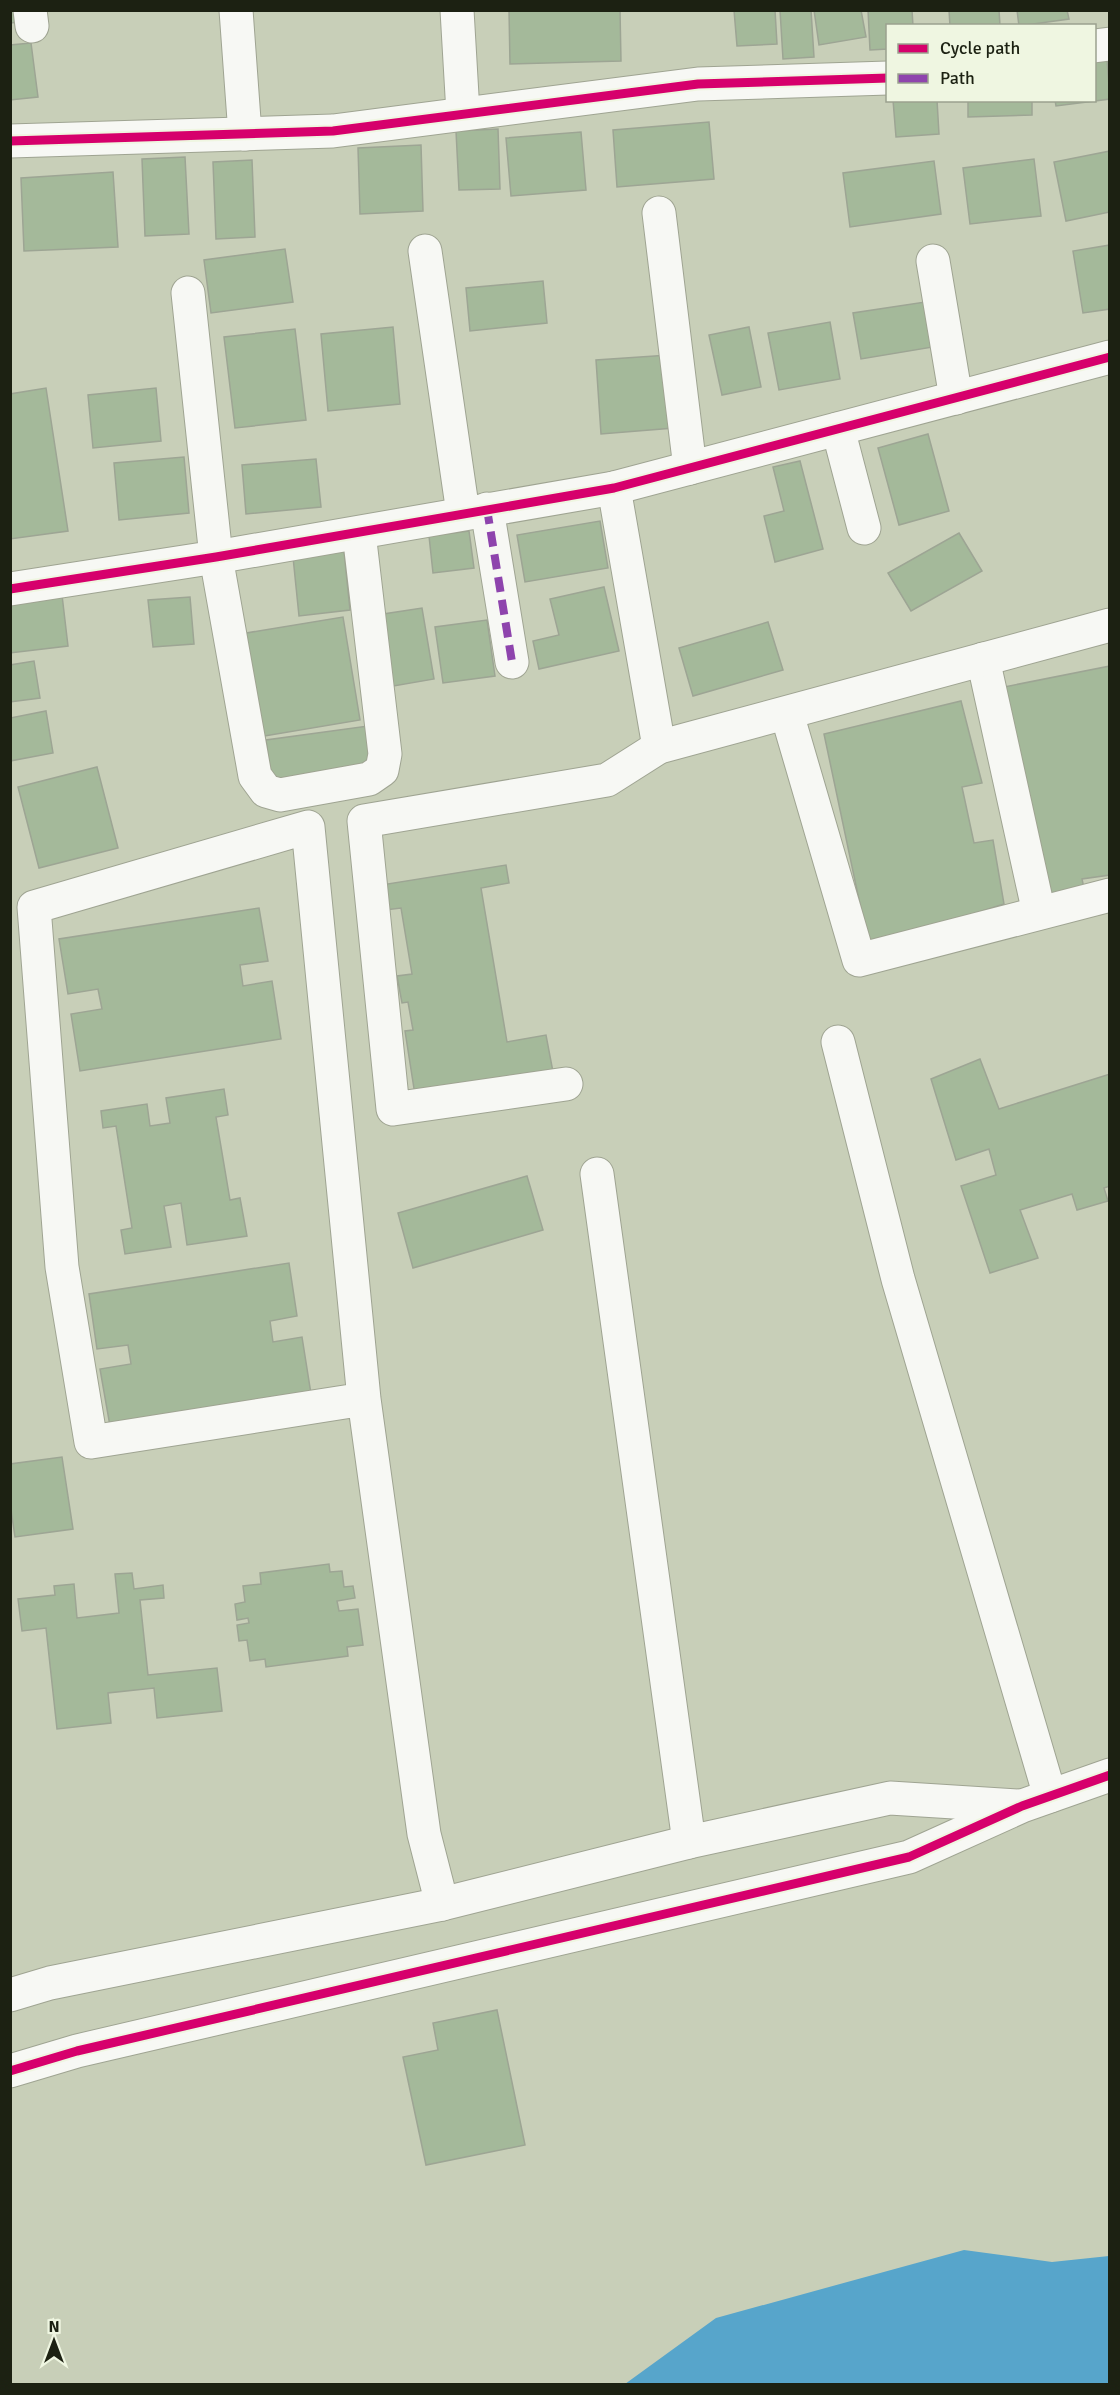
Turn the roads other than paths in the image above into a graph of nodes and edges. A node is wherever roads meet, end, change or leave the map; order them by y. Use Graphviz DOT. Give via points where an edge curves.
graph roads {
  1 [pos="236,10"];
  2 [pos="457,10"];
  3 [pos="886,78"];
  4 [pos="463,113"];
  5 [pos="245,134"];
  6 [pos="10,141"];
  7 [pos="659,213"];
  8 [pos="425,251"];
  9 [pos="933,261"];
  10 [pos="188,293"];
  11 [pos="1110,357"];
  12 [pos="956,398"];
  13 [pos="838,429"];
  14 [pos="690,468"];
  15 [pos="614,488"];
  16 [pos="475,511"];
  17 [pos="864,528"];
  18 [pos="359,533"];
  19 [pos="216,557"];
  20 [pos="10,589"];
  21 [pos="1110,625"];
  22 [pos="983,659"];
  23 [pos="512,662"];
  24 [pos="787,714"];
  25 [pos="659,747"];
  26 [pos="1110,895"];
  27 [pos="1039,913"];
  28 [pos="838,1042"];
  29 [pos="566,1084"];
  30 [pos="597,1174"];
  31 [pos="364,1399"];
  32 [pos="1110,1775"];
  33 [pos="1036,1801"];
  34 [pos="689,1842"];
  35 [pos="442,1904"];
  36 [pos="10,1995"];
  37 [pos="10,2072"];
  1 -- 5 [label="street"];
  2 -- 4 [label="street"];
  3 -- 4 [label="street" via="698,84"];
  4 -- 5 [label="street" via="333,131"];
  5 -- 6 [label="street"];
  7 -- 14 [label="street"];
  8 -- 16 [label="street"];
  9 -- 12 [label="street"];
  10 -- 19 [label="street"];
  11 -- 12 [label="street"];
  12 -- 13 [label="street"];
  13 -- 14 [label="street"];
  13 -- 17 [label="street"];
  14 -- 15 [label="street"];
  15 -- 16 [label="street"];
  15 -- 25 [label="street"];
  16 -- 18 [label="street"];
  16 -- 23 [label="street"];
  18 -- 19 [label="street"];
  18 -- 19 [label="street" via="385,754 382,770 369,779 280,795 266,791 255,776"];
  19 -- 20 [label="street"];
  21 -- 22 [label="street"];
  22 -- 24 [label="street"];
  22 -- 27 [label="street"];
  24 -- 25 [label="street"];
  24 -- 27 [label="street" via="859,960"];
  25 -- 29 [label="street" via="607,780 364,821 393,1109"];
  26 -- 27 [label="street"];
  28 -- 33 [label="street"];
  30 -- 34 [label="street"];
  31 -- 31 [label="street" via="308,827 34,907 62,1267 91,1442"];
  31 -- 35 [label="street" via="424,1834"];
  32 -- 33 [label="street"];
  33 -- 34 [label="street" via="890,1798"];
  33 -- 37 [label="street" via="909,1857 77,2051"];
  34 -- 35 [label="street"];
  35 -- 36 [label="street" via="50,1983"];
}
